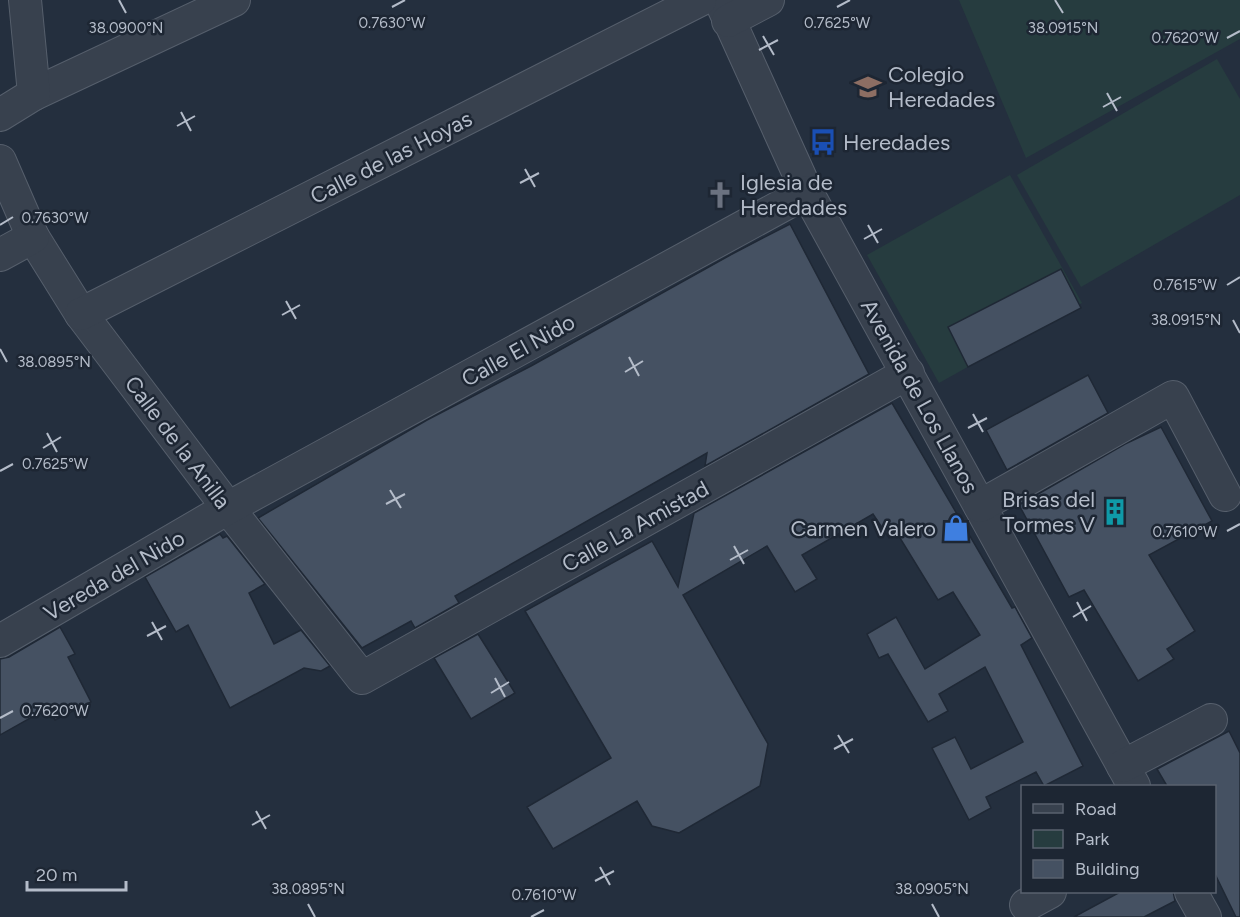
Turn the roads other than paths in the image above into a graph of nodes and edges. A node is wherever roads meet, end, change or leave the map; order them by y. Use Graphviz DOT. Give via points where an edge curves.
graph roads {
  1 [pos="25,0"];
  2 [pos="234,0"];
  3 [pos="700,0"];
  4 [pos="768,0"];
  5 [pos="724,10"];
  6 [pos="34,94"];
  7 [pos="0,115"];
  8 [pos="0,161"];
  9 [pos="807,192"];
  10 [pos="33,237"];
  11 [pos="0,255"];
  12 [pos="81,314"];
  13 [pos="908,373"];
  14 [pos="1225,495"];
  15 [pos="981,506"];
  16 [pos="228,508"];
  17 [pos="0,641"];
  18 [pos="362,678"];
  19 [pos="1210,720"];
  20 [pos="1129,776"];
  21 [pos="1192,893"];
  22 [pos="1205,917"];
  1 -- 6 [label="street"];
  2 -- 6 [label="street"];
  3 -- 12 [label="street, Calle de las Hoyas"];
  4 -- 5 [label="street"];
  5 -- 9 [label="street, Avenida de Los Llanos"];
  6 -- 7 [label="street"];
  8 -- 10 [label="street, Calle de la Anilla"];
  9 -- 13 [label="street, Avenida de Los Llanos"];
  9 -- 16 [label="street, Calle El Nido"];
  10 -- 11 [label="street"];
  10 -- 12 [label="street, Calle de la Anilla"];
  12 -- 16 [label="street, Calle de la Anilla"];
  13 -- 15 [label="street, Avenida de Los Llanos"];
  13 -- 18 [label="street, Calle La Amistad"];
  14 -- 15 [label="street" via="1173,397"];
  15 -- 20 [label="street, Avenida de Los Llanos"];
  16 -- 17 [label="street, Vereda del Nido"];
  16 -- 18 [label="street, Calle de la Anilla"];
  19 -- 20 [label="street"];
  21 -- 22 [label="street"];
}
